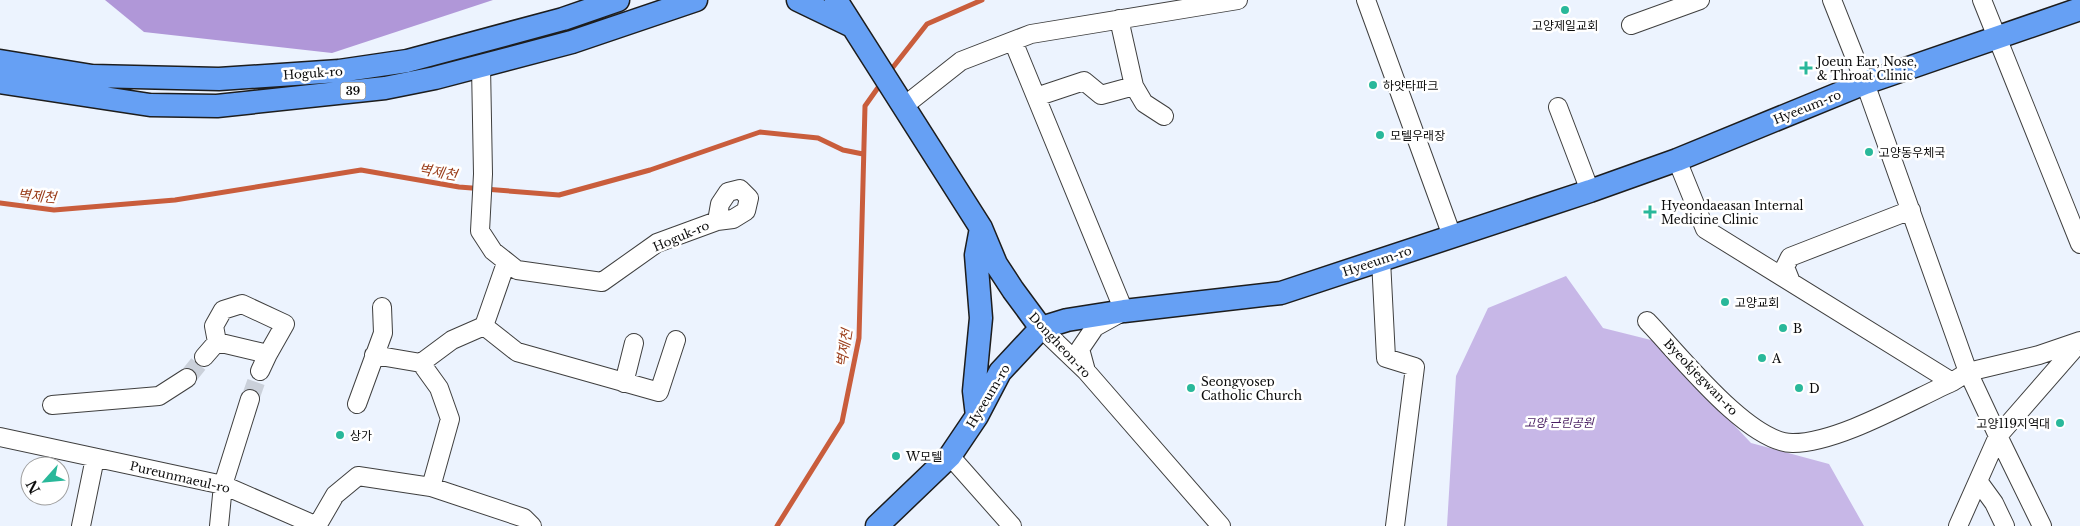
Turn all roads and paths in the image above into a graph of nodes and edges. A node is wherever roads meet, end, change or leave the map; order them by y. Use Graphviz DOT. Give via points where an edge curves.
graph roads {
  1 [pos="618,0"];
  2 [pos="696,0"];
  3 [pos="798,0"];
  4 [pos="836,0"];
  5 [pos="858,0"];
  6 [pos="1238,0"];
  7 [pos="1366,0"];
  8 [pos="1700,0"];
  9 [pos="1832,0"];
  10 [pos="1982,0"];
  11 [pos="1675,4"];
  12 [pos="2080,9"];
  13 [pos="1119,19"];
  14 [pos="1631,25"];
  15 [pos="853,27"];
  16 [pos="1997,36"];
  17 [pos="1014,41"];
  18 [pos="0,62"];
  19 [pos="481,66"];
  20 [pos="0,82"];
  21 [pos="1865,83"];
  22 [pos="1134,86"];
  23 [pos="1036,97"];
  24 [pos="900,100"];
  25 [pos="1558,107"];
  26 [pos="1164,116"];
  27 [pos="1677,160"];
  28 [pos="1590,191"];
  29 [pos="1911,210"];
  30 [pos="717,221"];
  31 [pos="982,228"];
  32 [pos="1452,236"];
  33 [pos="2080,244"];
  34 [pos="1381,260"];
  35 [pos="506,263"];
  36 [pos="1791,282"];
  37 [pos="382,307"];
  38 [pos="1124,311"];
  39 [pos="1648,321"];
  40 [pos="484,326"];
  41 [pos="1041,328"];
  42 [pos="676,340"];
  43 [pos="217,342"];
  44 [pos="2080,342"];
  45 [pos="634,343"];
  46 [pos="268,354"];
  47 [pos="374,355"];
  48 [pos="204,357"];
  49 [pos="421,363"];
  50 [pos="260,371"];
  51 [pos="1086,371"];
  52 [pos="1968,372"];
  53 [pos="187,378"];
  54 [pos="1952,382"];
  55 [pos="624,383"];
  56 [pos="250,399"];
  57 [pos="357,404"];
  58 [pos="52,405"];
  59 [pos="978,416"];
  60 [pos="1998,436"];
  61 [pos="0,437"];
  62 [pos="950,456"];
  63 [pos="95,458"];
  64 [pos="1978,481"];
  65 [pos="223,485"];
  66 [pos="431,487"];
  67 [pos="81,526"];
  68 [pos="219,526"];
  69 [pos="317,526"];
  70 [pos="532,526"];
  71 [pos="876,526"];
  72 [pos="1012,526"];
  73 [pos="1220,526"];
  74 [pos="1395,526"];
  75 [pos="1958,526"];
  76 [pos="2005,526"];
  77 [pos="2042,526"];
  1 -- 18 [label="main road, Hoguk-ro / 39" via="563,19 407,61 339,71 219,79 92,76"];
  2 -- 19 [label="main road, Hoguk-ro / 39" via="572,42"];
  3 -- 15 [label="main road"];
  4 -- 15 [label="main road"];
  5 -- 15 [label="main road"];
  6 -- 13 [label="street"];
  7 -- 32 [label="street"];
  8 -- 11 [label="street"];
  9 -- 21 [label="street"];
  10 -- 16 [label="street"];
  11 -- 14 [label="street"];
  12 -- 16 [label="main road, Hyeeum-ro"];
  13 -- 17 [label="street" via="1031,34"];
  13 -- 22 [label="street"];
  15 -- 24 [label="main road, Dongheon-ro"];
  16 -- 21 [label="main road, Hyeeum-ro"];
  16 -- 33 [label="street"];
  17 -- 23 [label="street"];
  17 -- 24 [label="street" via="961,61"];
  19 -- 20 [label="main road, Hoguk-ro / 39" via="385,88 217,106 150,105"];
  19 -- 35 [label="street, Hoguk-ro" via="483,174 480,231 493,251"];
  21 -- 27 [label="main road, Hyeeum-ro"];
  21 -- 29 [label="street"];
  22 -- 23 [label="street" via="1101,95 1084,81"];
  22 -- 26 [label="street" via="1144,103"];
  23 -- 38 [label="street"];
  24 -- 31 [label="main road, Dongheon-ro"];
  25 -- 28 [label="street"];
  27 -- 28 [label="main road, Hyeeum-ro"];
  27 -- 36 [label="street" via="1705,229"];
  28 -- 32 [label="main road, Hyeeum-ro"];
  29 -- 36 [label="street" via="1790,257 1785,266"];
  29 -- 52 [label="street"];
  30 -- 35 [label="street, Hoguk-ro" via="657,243 602,282 517,270"];
  31 -- 41 [label="main road, Dongheon-ro" via="996,264"];
  31 -- 59 [label="main road" via="976,255 981,318 974,391"];
  32 -- 34 [label="main road, Hyeeum-ro"];
  34 -- 38 [label="main road, Hyeeum-ro" via="1281,293"];
  34 -- 74 [label="street" via="1386,358 1415,368"];
  35 -- 40 [label="street"];
  36 -- 54 [label="street"];
  37 -- 47 [label="street" via="383,333"];
  38 -- 41 [label="main road, Hyeeum-ro" via="1067,320"];
  38 -- 51 [label="street" via="1095,327 1080,349"];
  39 -- 54 [label="street, Byeokjegwan-ro" via="1736,414 1762,434 1792,444 1830,438"];
  40 -- 49 [label="street" via="452,340"];
  40 -- 55 [label="street" via="518,352"];
  41 -- 51 [label="street, Dongheon-ro"];
  41 -- 59 [label="main road, Hyeeum-ro" via="1000,372"];
  42 -- 55 [label="street" via="658,392"];
  43 -- 46 [label="street"];
  43 -- 46 [label="street" via="214,326 224,310 242,304 285,324"];
  43 -- 48 [label="street"];
  44 -- 52 [label="street"];
  44 -- 60 [label="street"];
  45 -- 55 [label="street"];
  46 -- 50 [label="street"];
  47 -- 49 [label="street"];
  47 -- 57 [label="street"];
  49 -- 66 [label="street" via="438,388 450,419"];
  51 -- 73 [label="street, Dongheon-ro"];
  52 -- 54 [label="street"];
  52 -- 60 [label="street"];
  53 -- 58 [label="street" via="159,396"];
  56 -- 65 [label="street"];
  59 -- 62 [label="main road, Hyeeum-ro"];
  60 -- 64 [label="street"];
  60 -- 77 [label="street"];
  61 -- 63 [label="street, Pureunmaeul-ro"];
  62 -- 71 [label="main road, Hyeeum-ro"];
  62 -- 72 [label="street"];
  63 -- 65 [label="street, Pureunmaeul-ro"];
  63 -- 67 [label="street"];
  64 -- 75 [label="street"];
  64 -- 76 [label="street"];
  65 -- 68 [label="street"];
  65 -- 69 [label="street, Pureunmaeul-ro"];
  66 -- 69 [label="street" via="358,476 335,495"];
  66 -- 70 [label="street" via="524,518"];
}
